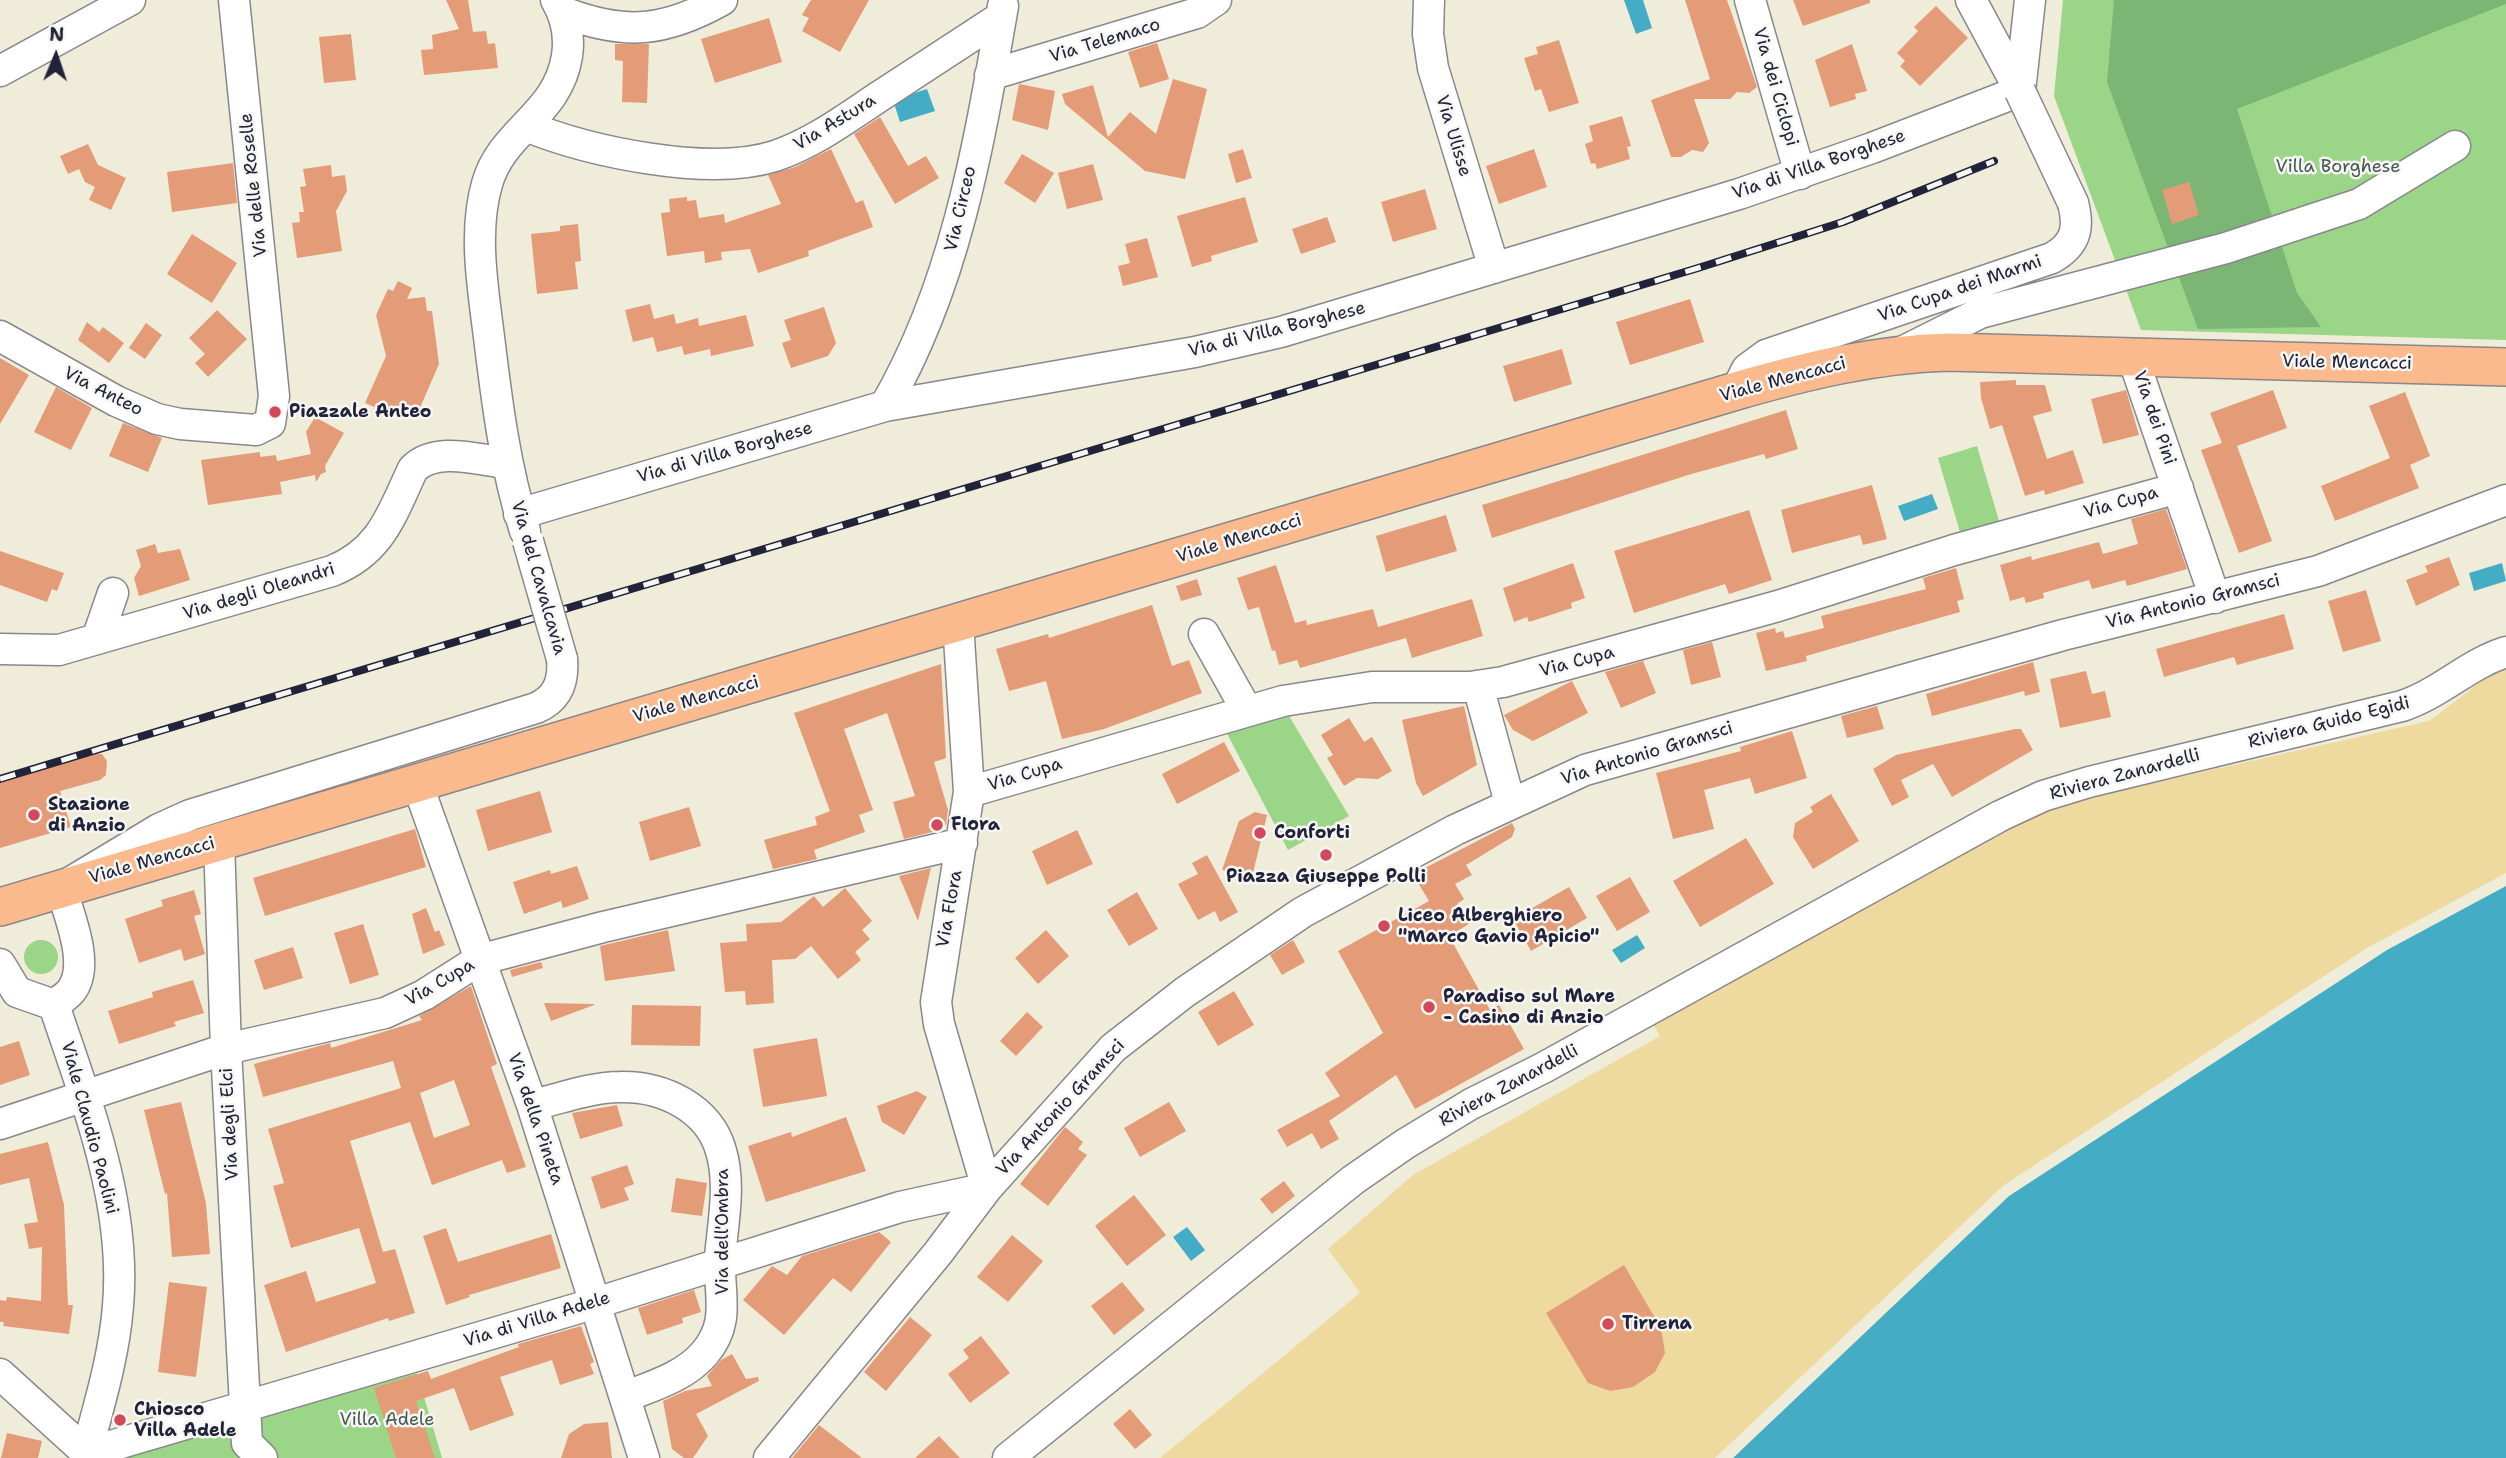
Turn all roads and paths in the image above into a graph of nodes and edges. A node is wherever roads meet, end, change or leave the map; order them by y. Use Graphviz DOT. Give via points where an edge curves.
graph roads {
  1 [pos="130,0"];
  2 [pos="234,0"];
  3 [pos="722,0"];
  4 [pos="1216,0"];
  5 [pos="1429,0"];
  6 [pos="1750,0"];
  7 [pos="1971,0"];
  8 [pos="2030,0"];
  9 [pos="559,6"];
  10 [pos="1003,9"];
  11 [pos="0,71"];
  12 [pos="990,75"];
  13 [pos="2020,91"];
  14 [pos="526,126"];
  15 [pos="2455,146"];
  16 [pos="1801,174"];
  17 [pos="1494,268"];
  18 [pos="0,336"];
  19 [pos="1895,355"];
  20 [pos="2133,358"];
  21 [pos="2506,367"];
  22 [pos="1736,391"];
  23 [pos="885,406"];
  24 [pos="256,430"];
  25 [pos="507,463"];
  26 [pos="2178,488"];
  27 [pos="2506,500"];
  28 [pos="523,528"];
  29 [pos="113,593"];
  30 [pos="2215,598"];
  31 [pos="958,622"];
  32 [pos="1204,634"];
  33 [pos="97,639"];
  34 [pos="0,649"];
  35 [pos="2506,652"];
  36 [pos="1478,686"];
  37 [pos="1247,709"];
  38 [pos="2223,750"];
  39 [pos="417,783"];
  40 [pos="968,792"];
  41 [pos="1510,803"];
  42 [pos="219,842"];
  43 [pos="962,843"];
  44 [pos="61,888"];
  45 [pos="0,907"];
  46 [pos="479,960"];
  47 [pos="0,964"];
  48 [pos="54,1005"];
  49 [pos="226,1049"];
  50 [pos="84,1096"];
  51 [pos="531,1105"];
  52 [pos="0,1124"];
  53 [pos="987,1188"];
  54 [pos="720,1262"];
  55 [pos="596,1303"];
  56 [pos="0,1374"];
  57 [pos="625,1397"];
  58 [pos="245,1406"];
  59 [pos="86,1456"];
  60 [pos="262,1458"];
  61 [pos="644,1458"];
  62 [pos="769,1458"];
  63 [pos="1008,1458"];
  1 -- 11 [label="street"];
  2 -- 24 [label="street, Via delle Roselle" via="271,371 273,418 267,427"];
  3 -- 9 [label="street" via="674,22 643,28 611,28"];
  4 -- 12 [label="street, Via Telemaco" via="1198,13"];
  5 -- 17 [label="street, Via Ulisse" via="1433,68"];
  6 -- 16 [label="street, Via dei Ciclopi"];
  7 -- 13 [label="street, Via Cupa dei Marmi"];
  8 -- 13 [label="street"];
  9 -- 14 [label="street, Via del Cavalcavia" via="568,48 561,81"];
  10 -- 12 [label="street, Via Circeo"];
  10 -- 14 [label="street, Via Astura" via="819,136 763,159 720,164 673,160 579,145"];
  12 -- 23 [label="street, Via Circeo" via="945,275 919,342"];
  13 -- 16 [label="street, Via di Villa Borghese"];
  13 -- 22 [label="street, Via Cupa dei Marmi, bridge" via="2073,203 2077,230 2068,247 2043,262 1766,355 1747,369"];
  14 -- 25 [label="street, Via del Cavalcavia" via="501,152 493,168 481,228 483,290"];
  15 -- 19 [label="street" via="2359,204 2226,247 1980,313"];
  16 -- 17 [label="street, Via di Villa Borghese"];
  17 -- 23 [label="street, Via di Villa Borghese" via="1241,342"];
  18 -- 24 [label="street, Via Anteo" via="137,411 180,424"];
  19 -- 20 [label="main road, Viale Mencacci" via="1967,352"];
  19 -- 22 [label="main road, Viale Mencacci"];
  20 -- 21 [label="main road, Viale Mencacci"];
  20 -- 26 [label="street, Via dei Pini"];
  22 -- 31 [label="main road, Viale Mencacci"];
  23 -- 28 [label="street, Via di Villa Borghese"];
  25 -- 28 [label="street, Via del Cavalcavia"];
  25 -- 33 [label="street, Via degli Oleandri" via="447,456 424,460 413,469 377,541 348,565"];
  26 -- 30 [label="street, Via dei Pini"];
  26 -- 36 [label="street, Via Cupa" via="1954,550 1778,606"];
  27 -- 30 [label="street, Via Antonio Gramsci" via="2318,571"];
  28 -- 44 [label="street, Via del Cavalcavia, bridge" via="562,659 562,679 548,701 190,815"];
  29 -- 33 [label="street"];
  30 -- 41 [label="street, Via Antonio Gramsci" via="2063,635 1615,760 1571,774"];
  31 -- 39 [label="main road, Viale Mencacci"];
  31 -- 40 [label="street, Via Flora"];
  32 -- 37 [label="street"];
  33 -- 34 [label="street, Via degli Oleandri" via="52,651"];
  35 -- 38 [label="street, Riviera Guido Egidi" via="2474,664 2412,703"];
  36 -- 37 [label="street, Via Cupa" via="1372,687"];
  36 -- 41 [label="street"];
  37 -- 40 [label="street, Via Cupa"];
  38 -- 63 [label="street, Riviera Zanardelli" via="2079,784 2018,807 1471,1104 1321,1204"];
  39 -- 42 [label="main road, Viale Mencacci"];
  39 -- 46 [label="street, Via della Pineta"];
  40 -- 43 [label="street, Via Flora"];
  41 -- 53 [label="street, Via Antonio Gramsci" via="1303,912 1185,992 1113,1048"];
  42 -- 44 [label="main road, Viale Mencacci"];
  42 -- 49 [label="street, Via degli Elci"];
  43 -- 46 [label="street, Via Cupa"];
  43 -- 53 [label="street, Via Flora" via="936,1002"];
  44 -- 45 [label="main road, Viale Mencacci"];
  44 -- 48 [label="street" via="79,973 72,990"];
  46 -- 49 [label="street, Via Cupa" via="424,995 384,1013"];
  46 -- 51 [label="street, Via della Pineta"];
  47 -- 48 [label="street" via="17,992"];
  48 -- 50 [label="street, Viale Claudio Paolini"];
  49 -- 50 [label="street, Via Cupa"];
  49 -- 58 [label="street, Via degli Elci"];
  50 -- 52 [label="street, Via Cupa"];
  50 -- 59 [label="street, Viale Claudio Paolini" via="113,1206 119,1288 114,1339"];
  51 -- 54 [label="street, Via dell'Ombra" via="621,1087 659,1092 699,1114 711,1128 723,1162 726,1194"];
  51 -- 55 [label="street, Via della Pineta"];
  53 -- 54 [label="street, Via di Villa Adele" via="914,1203"];
  53 -- 62 [label="street, Via Antonio Gramsci"];
  54 -- 55 [label="street, Via di Villa Adele"];
  54 -- 57 [label="street, Via dell'Ombra" via="722,1314 710,1347 678,1375"];
  55 -- 57 [label="street, Via della Pineta"];
  55 -- 58 [label="street, Via di Villa Adele"];
  56 -- 59 [label="street"];
  57 -- 61 [label="street, Via della Pineta"];
  58 -- 59 [label="street, Via di Villa Adele"];
  58 -- 60 [label="street, Via degli Elci" via="247,1443"];
}
